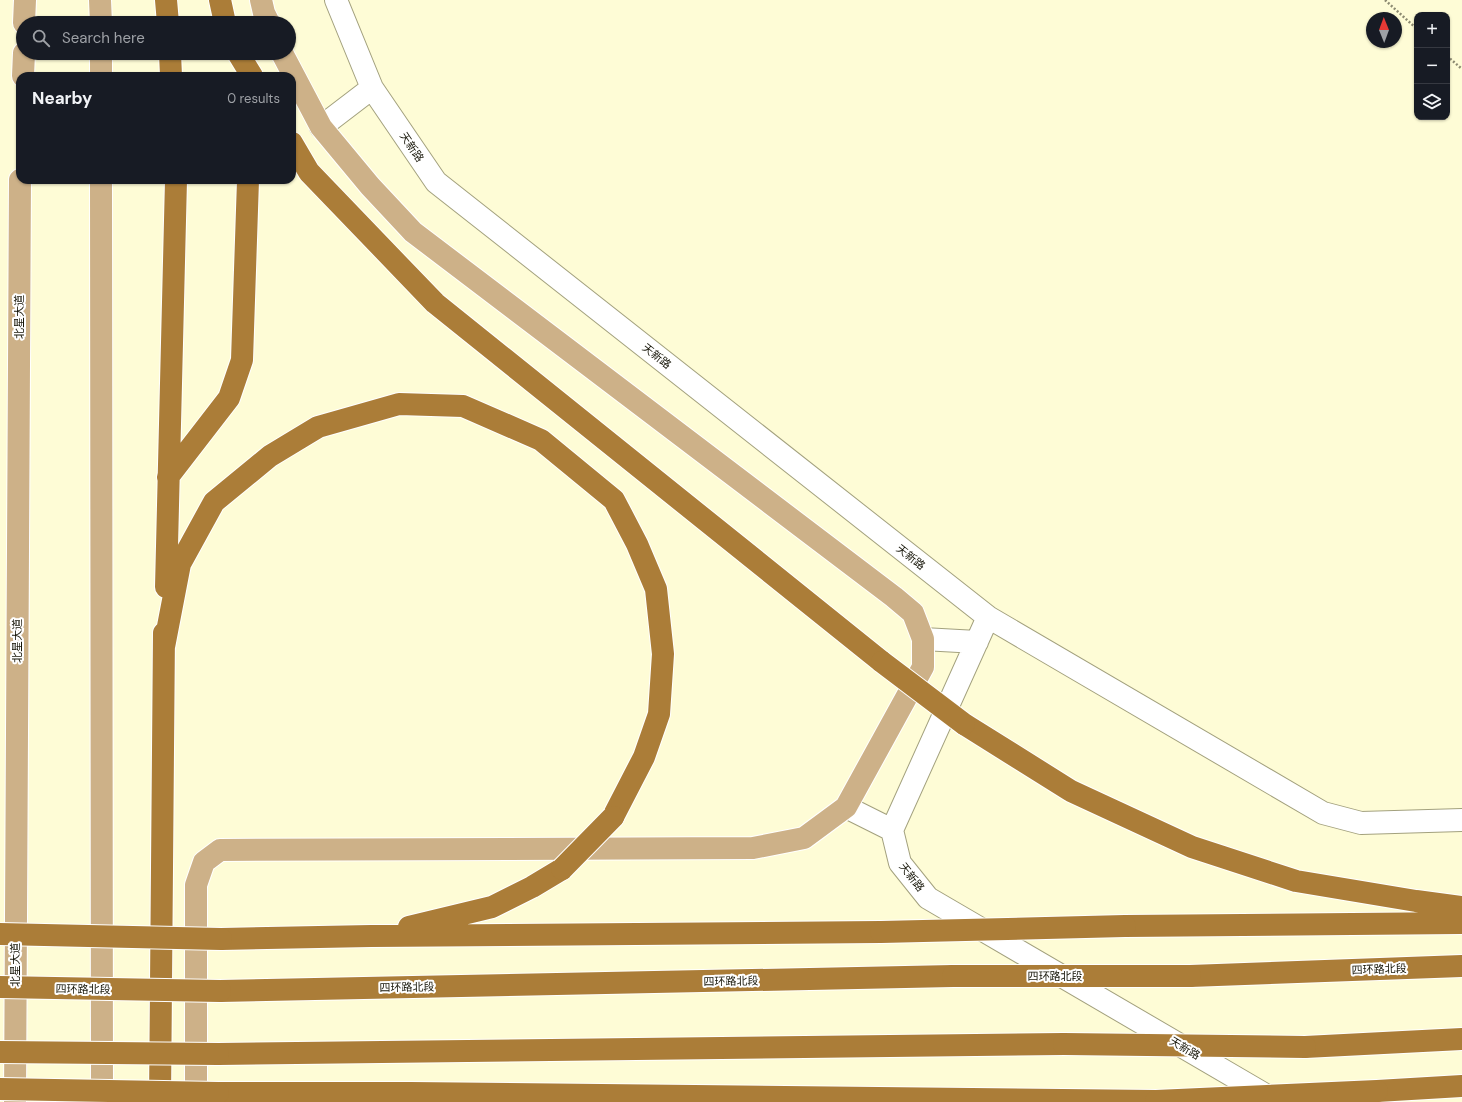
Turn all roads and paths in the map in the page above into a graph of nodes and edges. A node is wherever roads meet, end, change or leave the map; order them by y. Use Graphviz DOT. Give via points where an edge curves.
graph roads {
  1 [pos="25,0"];
  2 [pos="100,0"];
  3 [pos="166,0"];
  4 [pos="220,0"];
  5 [pos="261,0"];
  6 [pos="336,0"];
  7 [pos="1385,0"];
  8 [pos="24,16"];
  9 [pos="100,16"];
  10 [pos="167,16"];
  11 [pos="223,16"];
  12 [pos="266,16"];
  13 [pos="1414,26"];
  14 [pos="1450,59"];
  15 [pos="24,60"];
  16 [pos="101,60"];
  17 [pos="170,60"];
  18 [pos="242,60"];
  19 [pos="286,60"];
  20 [pos="1462,69"];
  21 [pos="23,72"];
  22 [pos="101,72"];
  23 [pos="171,72"];
  24 [pos="250,72"];
  25 [pos="292,72"];
  26 [pos="296,80"];
  27 [pos="372,88"];
  28 [pos="321,127"];
  29 [pos="296,150"];
  30 [pos="20,184"];
  31 [pos="101,184"];
  32 [pos="176,184"];
  33 [pos="248,184"];
  34 [pos="168,477"];
  35 [pos="988,618"];
  36 [pos="924,639"];
  37 [pos="977,642"];
  38 [pos="164,647"];
  39 [pos="846,807"];
  40 [pos="1462,820"];
  41 [pos="892,830"];
  42 [pos="1462,907"];
  43 [pos="1462,923"];
  44 [pos="0,934"];
  45 [pos="371,936"];
  46 [pos="1462,966"];
  47 [pos="0,987"];
  48 [pos="1462,1039"];
  49 [pos="0,1052"];
  50 [pos="1462,1086"];
  51 [pos="0,1089"];
  52 [pos="1377,1091"];
  53 [pos="411,1093"];
  54 [pos="15,1102"];
  55 [pos="102,1102"];
  56 [pos="160,1102"];
  57 [pos="196,1102"];
  58 [pos="442,1102"];
  59 [pos="1277,1102"];
  60 [pos="1346,1102"];
  1 -- 8 [label="main road"];
  2 -- 9 [label="main road"];
  3 -- 10 [label="highway"];
  4 -- 11 [label="highway"];
  5 -- 12 [label="main road"];
  6 -- 27 [label="street, 天新路"];
  7 -- 13 [label="path"];
  14 -- 20 [label="path"];
  15 -- 21 [label="main road"];
  16 -- 22 [label="main road"];
  17 -- 23 [label="highway"];
  18 -- 24 [label="highway"];
  19 -- 25 [label="main road"];
  26 -- 28 [label="main road"];
  27 -- 28 [label="street"];
  27 -- 35 [label="street, 天新路" via="436,182"];
  28 -- 36 [label="main road" via="370,186 413,232 894,597 913,613"];
  29 -- 42 [label="highway, bridge" via="309,172 435,304 882,662 964,724 1071,791 1192,847 1296,881"];
  30 -- 54 [label="main road, 北星大道"];
  31 -- 55 [label="main road"];
  32 -- 34 [label="highway"];
  33 -- 34 [label="highway" via="242,360 229,398"];
  34 -- 38 [label="highway"];
  35 -- 37 [label="street"];
  35 -- 40 [label="street, 天新路" via="1323,813 1361,823"];
  36 -- 37 [label="street"];
  36 -- 39 [label="main road" via="923,667"];
  37 -- 41 [label="street"];
  38 -- 45 [label="highway, bridge" via="180,564 214,502 270,456 318,427 399,404 463,406 541,440 614,500 637,544 656,589 663,654 659,714 644,757 613,817 562,869 492,907"];
  38 -- 56 [label="highway"];
  39 -- 41 [label="street"];
  39 -- 57 [label="main road" via="804,838 753,848 220,850 204,862 196,885"];
  41 -- 59 [label="street, 天新路" via="900,863 928,898"];
  43 -- 45 [label="highway, bridge" via="1125,926 881,932"];
  44 -- 45 [label="highway, bridge" via="221,939"];
  46 -- 47 [label="highway, 四环路北段, bridge" via="1190,976 953,976 220,991"];
  48 -- 49 [label="highway, bridge" via="1305,1047 1064,1044 218,1054"];
  50 -- 52 [label="highway"];
  51 -- 53 [label="highway, bridge"];
  52 -- 53 [label="highway, bridge" via="1156,1101"];
  52 -- 60 [label="highway, bridge"];
  53 -- 58 [label="highway"];
}
